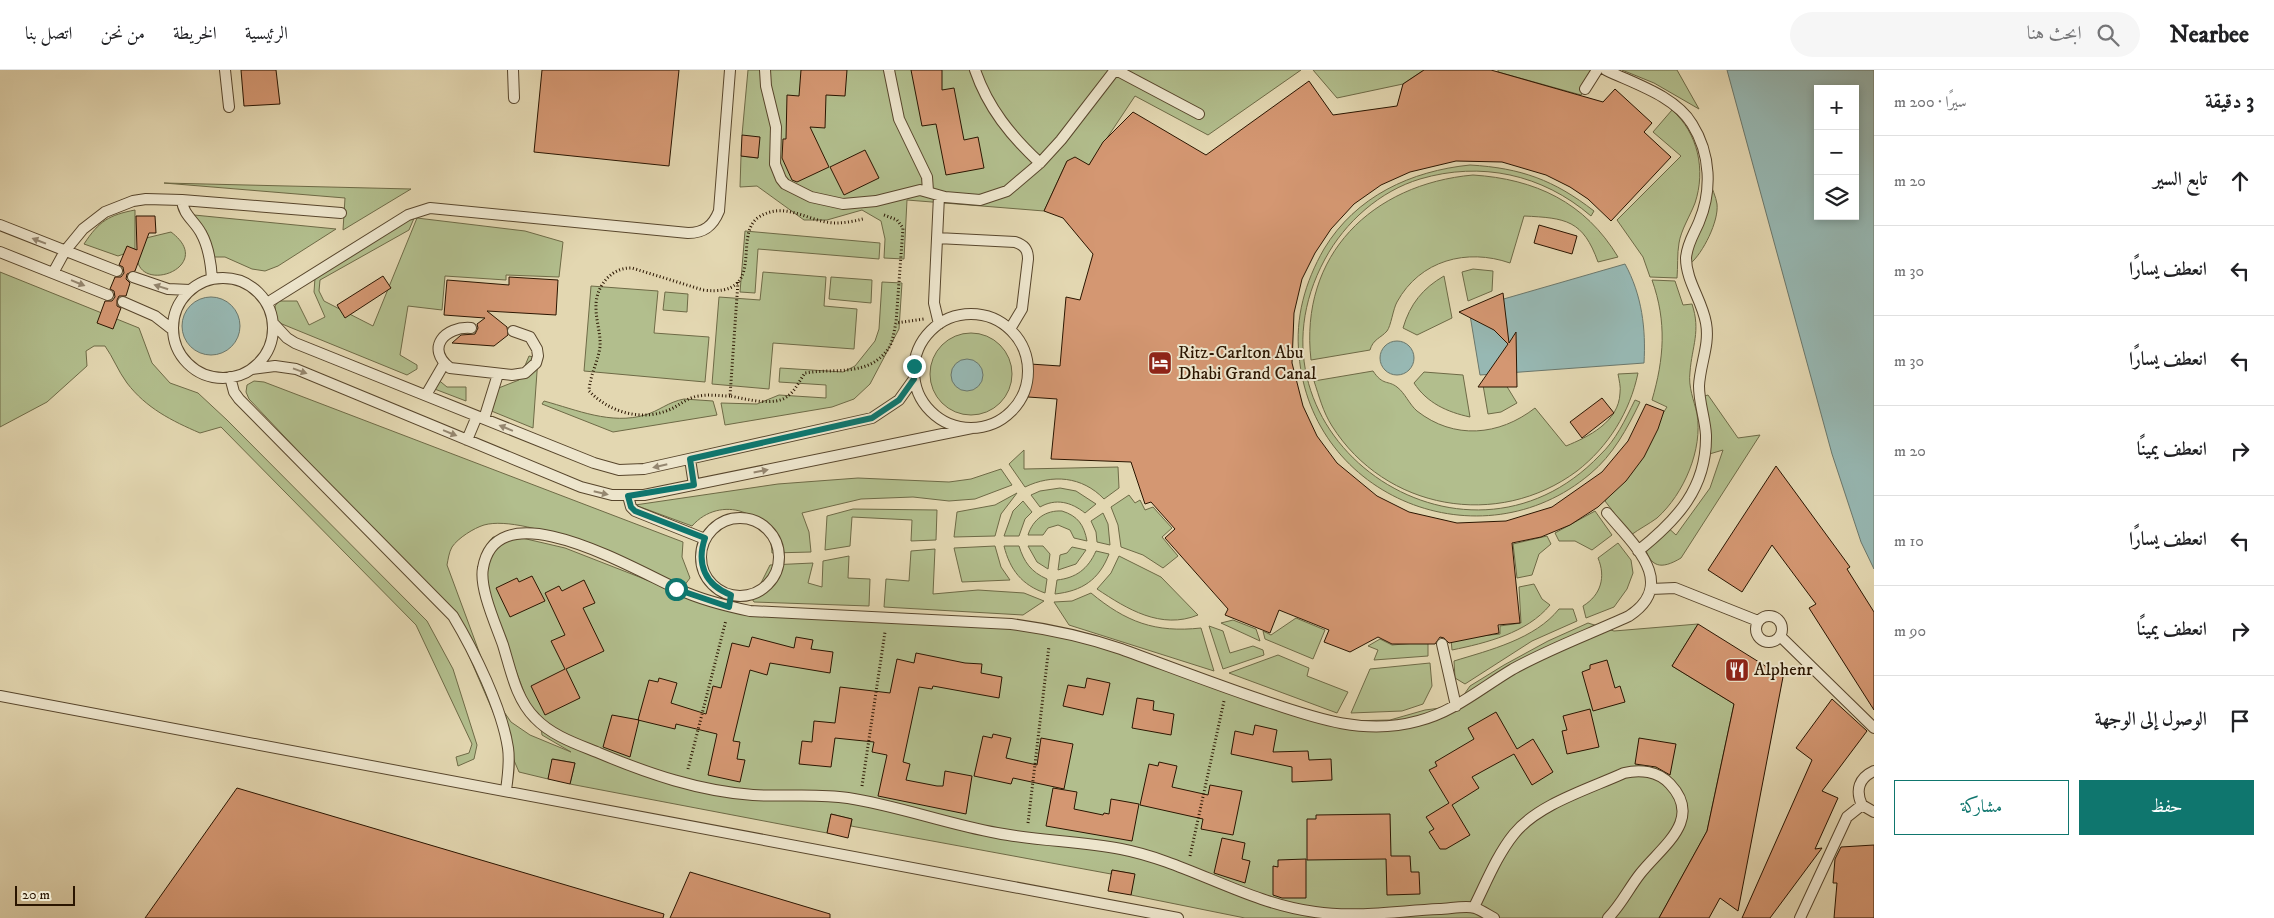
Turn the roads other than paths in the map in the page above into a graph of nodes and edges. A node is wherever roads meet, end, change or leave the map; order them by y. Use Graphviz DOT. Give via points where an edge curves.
graph roads {
  1 [pos="225,70"];
  2 [pos="513,70"];
  3 [pos="730,70"];
  4 [pos="765,70"];
  5 [pos="889,70"];
  6 [pos="975,70"];
  7 [pos="1115,70"];
  8 [pos="1597,70"];
  9 [pos="1606,70"];
  10 [pos="1585,89"];
  11 [pos="514,98"];
  12 [pos="229,107"];
  13 [pos="1199,114"];
  14 [pos="1040,163"];
  15 [pos="928,191"];
  16 [pos="939,196"];
  17 [pos="182,200"];
  18 [pos="341,213"];
  19 [pos="0,225"];
  20 [pos="937,238"];
  21 [pos="65,251"];
  22 [pos="0,252"];
  23 [pos="117,271"];
  24 [pos="53,273"];
  25 [pos="133,277"];
  26 [pos="212,279"];
  27 [pos="190,290"];
  28 [pos="108,295"];
  29 [pos="123,302"];
  30 [pos="267,303"];
  31 [pos="938,321"];
  32 [pos="273,324"];
  33 [pos="471,328"];
  34 [pos="173,330"];
  35 [pos="1010,330"];
  36 [pos="513,332"];
  37 [pos="444,364"];
  38 [pos="252,369"];
  39 [pos="498,374"];
  40 [pos="230,377"];
  41 [pos="914,379"];
  42 [pos="426,395"];
  43 [pos="480,417"];
  44 [pos="972,428"];
  45 [pos="466,440"];
  46 [pos="690,459"];
  47 [pos="694,485"];
  48 [pos="628,496"];
  49 [pos="1607,513"];
  50 [pos="705,538"];
  51 [pos="1638,551"];
  52 [pos="1651,589"];
  53 [pos="731,595"];
  54 [pos="729,607"];
  55 [pos="1758,622"];
  56 [pos="1780,636"];
  57 [pos="1442,644"];
  58 [pos="0,696"];
  59 [pos="1456,706"];
  60 [pos="1874,728"];
  61 [pos="1874,771"];
  62 [pos="506,790"];
  63 [pos="1862,805"];
  64 [pos="1874,812"];
  65 [pos="1474,908"];
  66 [pos="1178,918"];
  67 [pos="1494,918"];
  68 [pos="1608,918"];
  69 [pos="1800,918"];
  1 -- 12 [label="lane"];
  2 -- 11 [label="lane"];
  3 -- 30 [label="lane" via="719,211 711,226 704,230 688,233 430,208 408,215"];
  4 -- 15 [label="lane" via="776,127 775,164 785,184 811,197 843,204 876,201 912,190"];
  5 -- 15 [label="lane" via="899,119 926,177"];
  6 -- 14 [label="lane" via="982,90 1001,122"];
  7 -- 13 [label="lane"];
  7 -- 14 [label="lane"];
  8 -- 10 [label="lane"];
  9 -- 51 [label="lane" via="1653,92 1680,110 1699,137 1707,166 1705,208 1686,257 1707,331 1699,388 1706,435 1703,464 1684,507 1665,529"];
  14 -- 16 [label="lane" via="1016,185 989,198"];
  15 -- 16 [label="lane"];
  16 -- 20 [label="lane"];
  17 -- 18 [label="lane"];
  17 -- 21 [label="lane" via="146,199 118,206 92,221"];
  17 -- 26 [label="lane" via="184,212 206,242"];
  21 -- 19 [label="lane, one-way"];
  20 -- 31 [label="lane" via="934,303"];
  20 -- 35 [label="lane" via="1023,245 1028,259 1022,309"];
  21 -- 23 [label="lane"];
  21 -- 24 [label="lane"];
  22 -- 24 [label="lane"];
  24 -- 28 [label="lane, one-way"];
  27 -- 25 [label="lane, one-way" via="160,287"];
  26 -- 27 [label="lane"];
  26 -- 30 [label="lane" via="226,277 239,280 251,286"];
  27 -- 34 [label="lane" via="175,312"];
  29 -- 34 [label="lane" via="155,316"];
  30 -- 32 [label="lane"];
  31 -- 35 [label="lane" via="976,314 1000,322"];
  31 -- 41 [label="lane" via="916,353"];
  32 -- 38 [label="lane" via="271,344"];
  32 -- 42 [label="lane" via="295,343"];
  33 -- 37 [label="lane" via="454,329 442,337 439,351"];
  34 -- 40 [label="lane" via="182,356 191,366 203,374"];
  35 -- 44 [label="lane" via="1023,347 1026,358 1028,375 1024,392 1016,406 1003,418"];
  36 -- 39 [label="lane" via="523,333 535,342 536,363 532,369 519,375"];
  37 -- 39 [label="lane" via="456,371"];
  37 -- 42 [label="lane"];
  38 -- 40 [label="lane"];
  38 -- 45 [label="lane, one-way" via="275,366 296,369"];
  39 -- 43 [label="lane"];
  40 -- 62 [label="lane" via="239,399 452,616 467,641 502,723 509,755"];
  41 -- 44 [label="lane" via="928,408 940,419 955,426"];
  41 -- 46 [label="lane" via="899,400 872,418"];
  42 -- 43 [label="lane"];
  43 -- 45 [label="lane"];
  46 -- 43 [label="lane, one-way" via="644,470 606,468"];
  47 -- 44 [label="lane, one-way"];
  45 -- 48 [label="lane, one-way" via="581,487"];
  46 -- 47 [label="lane"];
  47 -- 48 [label="lane"];
  48 -- 50 [label="lane" via="635,511"];
  49 -- 51 [label="lane"];
  50 -- 53 [label="lane" via="700,562 704,573 710,583"];
  50 -- 53 [label="lane" via="712,528 735,517 759,522 776,540 780,552 779,565 767,586 744,596"];
  51 -- 52 [label="lane" via="1649,568"];
  52 -- 55 [label="lane" via="1675,588"];
  52 -- 59 [label="lane" via="1646,602 1629,616 1511,670"];
  53 -- 54 [label="lane"];
  54 -- 59 [label="lane" via="750,611 1011,624 1051,630 1120,649 1313,718 1353,726 1403,724"];
  54 -- 65 [label="lane" via="676,589 600,553 535,533 515,533 505,537 490,550 483,567 484,585 525,706 534,717 566,739 633,768 684,784 751,795 828,796 860,800 1026,838 1120,849 1187,869 1272,904 1317,912 1340,914"];
  55 -- 56 [label="lane" via="1756,633 1764,641 1776,640"];
  55 -- 56 [label="lane" via="1768,615 1774,616 1782,624"];
  56 -- 60 [label="lane"];
  57 -- 59 [label="lane"];
  58 -- 62 [label="lane"];
  61 -- 63 [label="lane" via="1860,781 1858,797"];
  62 -- 66 [label="lane"];
  63 -- 64 [label="lane"];
  63 -- 69 [label="lane" via="1847,817"];
  65 -- 67 [label="lane"];
  65 -- 68 [label="lane" via="1507,844 1533,816 1624,773 1635,770 1657,774 1667,780 1679,797 1680,828 1645,867"];
}
